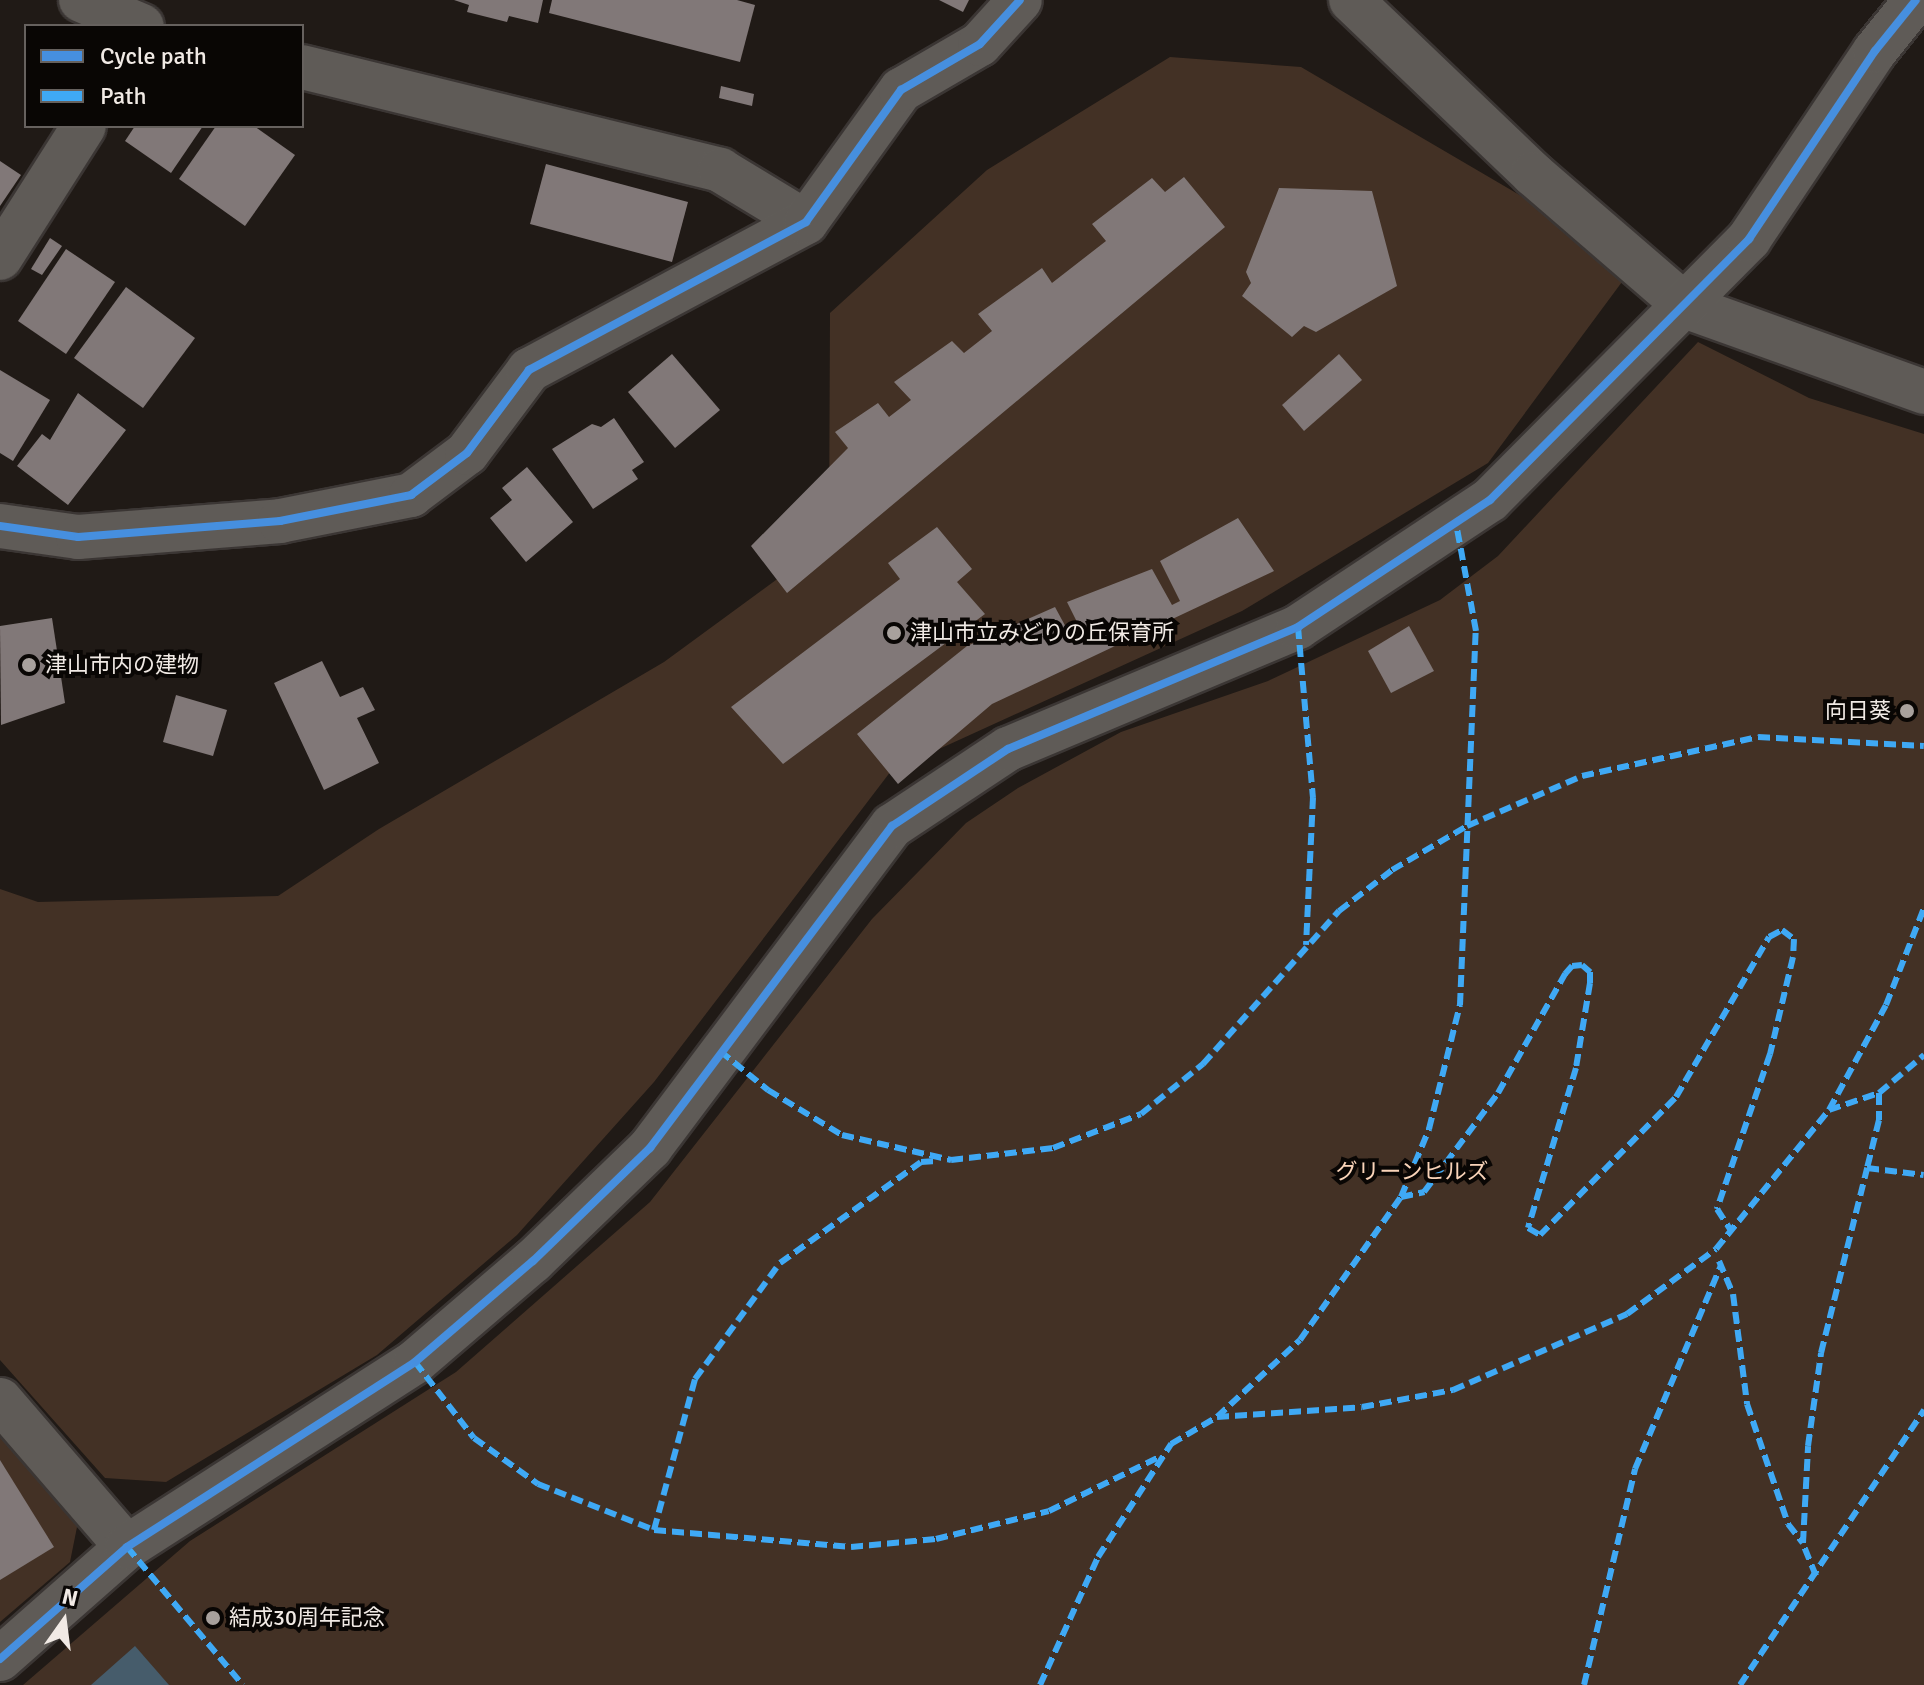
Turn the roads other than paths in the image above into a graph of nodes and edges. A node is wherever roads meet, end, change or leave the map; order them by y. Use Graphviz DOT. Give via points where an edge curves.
graph roads {
  1 [pos="81,0"];
  2 [pos="162,0"];
  3 [pos="1020,0"];
  4 [pos="1351,0"];
  5 [pos="1908,17"];
  6 [pos="140,24"];
  7 [pos="146,24"];
  8 [pos="304,67"];
  9 [pos="83,128"];
  10 [pos="806,222"];
  11 [pos="0,258"];
  12 [pos="1687,307"];
  13 [pos="1924,392"];
  14 [pos="0,526"];
  15 [pos="0,1400"];
  16 [pos="127,1547"];
  17 [pos="0,1659"];
  1 -- 6 [label="street"];
  2 -- 7 [label="street"];
  3 -- 10 [label="street" via="980,44 901,90"];
  4 -- 12 [label="street" via="1533,174"];
  5 -- 12 [label="street" via="1749,239"];
  8 -- 10 [label="street" via="720,170"];
  9 -- 11 [label="street"];
  10 -- 14 [label="street" via="529,370 467,453 411,495 280,521 78,537"];
  12 -- 13 [label="street"];
  12 -- 16 [label="street" via="1490,500 1311,618 1008,749 892,826 650,1148 533,1261 415,1362"];
  15 -- 16 [label="street"];
  16 -- 17 [label="street"];
}
